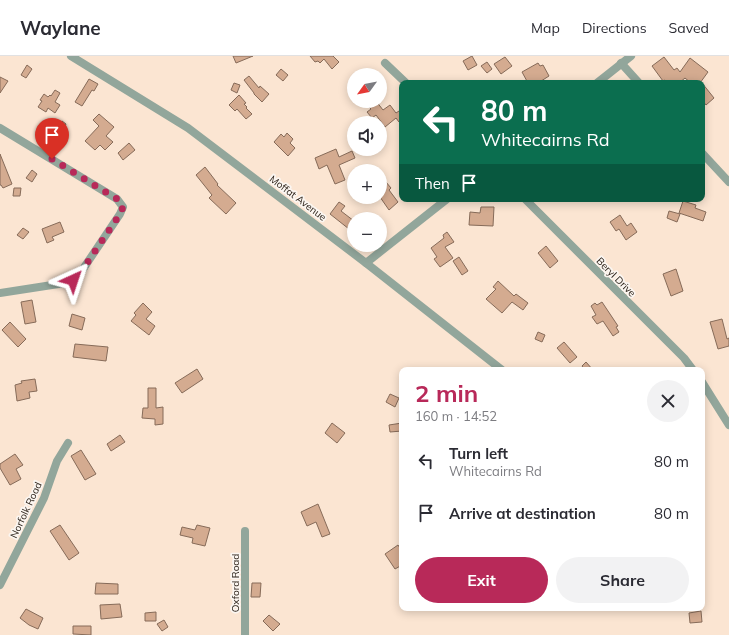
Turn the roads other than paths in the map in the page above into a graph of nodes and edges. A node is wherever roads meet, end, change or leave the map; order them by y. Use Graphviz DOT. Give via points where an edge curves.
graph roads {
  1 [pos="71,56"];
  2 [pos="631,56"];
  3 [pos="385,62"];
  4 [pos="621,63"];
  5 [pos="403,80"];
  6 [pos="601,80"];
  7 [pos="636,80"];
  8 [pos="0,128"];
  9 [pos="705,156"];
  10 [pos="729,182"];
  11 [pos="443,202"];
  12 [pos="528,202"];
  13 [pos="366,262"];
  14 [pos="0,293"];
  15 [pos="498,367"];
  16 [pos="691,367"];
  17 [pos="705,387"];
  18 [pos="729,425"];
  19 [pos="68,443"];
  20 [pos="245,531"];
  21 [pos="0,585"];
  22 [pos="245,635"];
  1 -- 13 [label="street, Moffat Avenue" via="188,128"];
  2 -- 4 [label="street"];
  3 -- 5 [label="street"];
  4 -- 6 [label="street"];
  4 -- 7 [label="street"];
  8 -- 14 [label="street" via="122,204 122,210 79,275 73,280"];
  9 -- 10 [label="street"];
  11 -- 13 [label="street"];
  12 -- 16 [label="street, Beryl Drive"];
  13 -- 15 [label="street, Moffat Avenue"];
  17 -- 18 [label="street"];
  19 -- 21 [label="street, Norfolk Road" via="44,498"];
  20 -- 22 [label="street, Oxford Road"];
}
